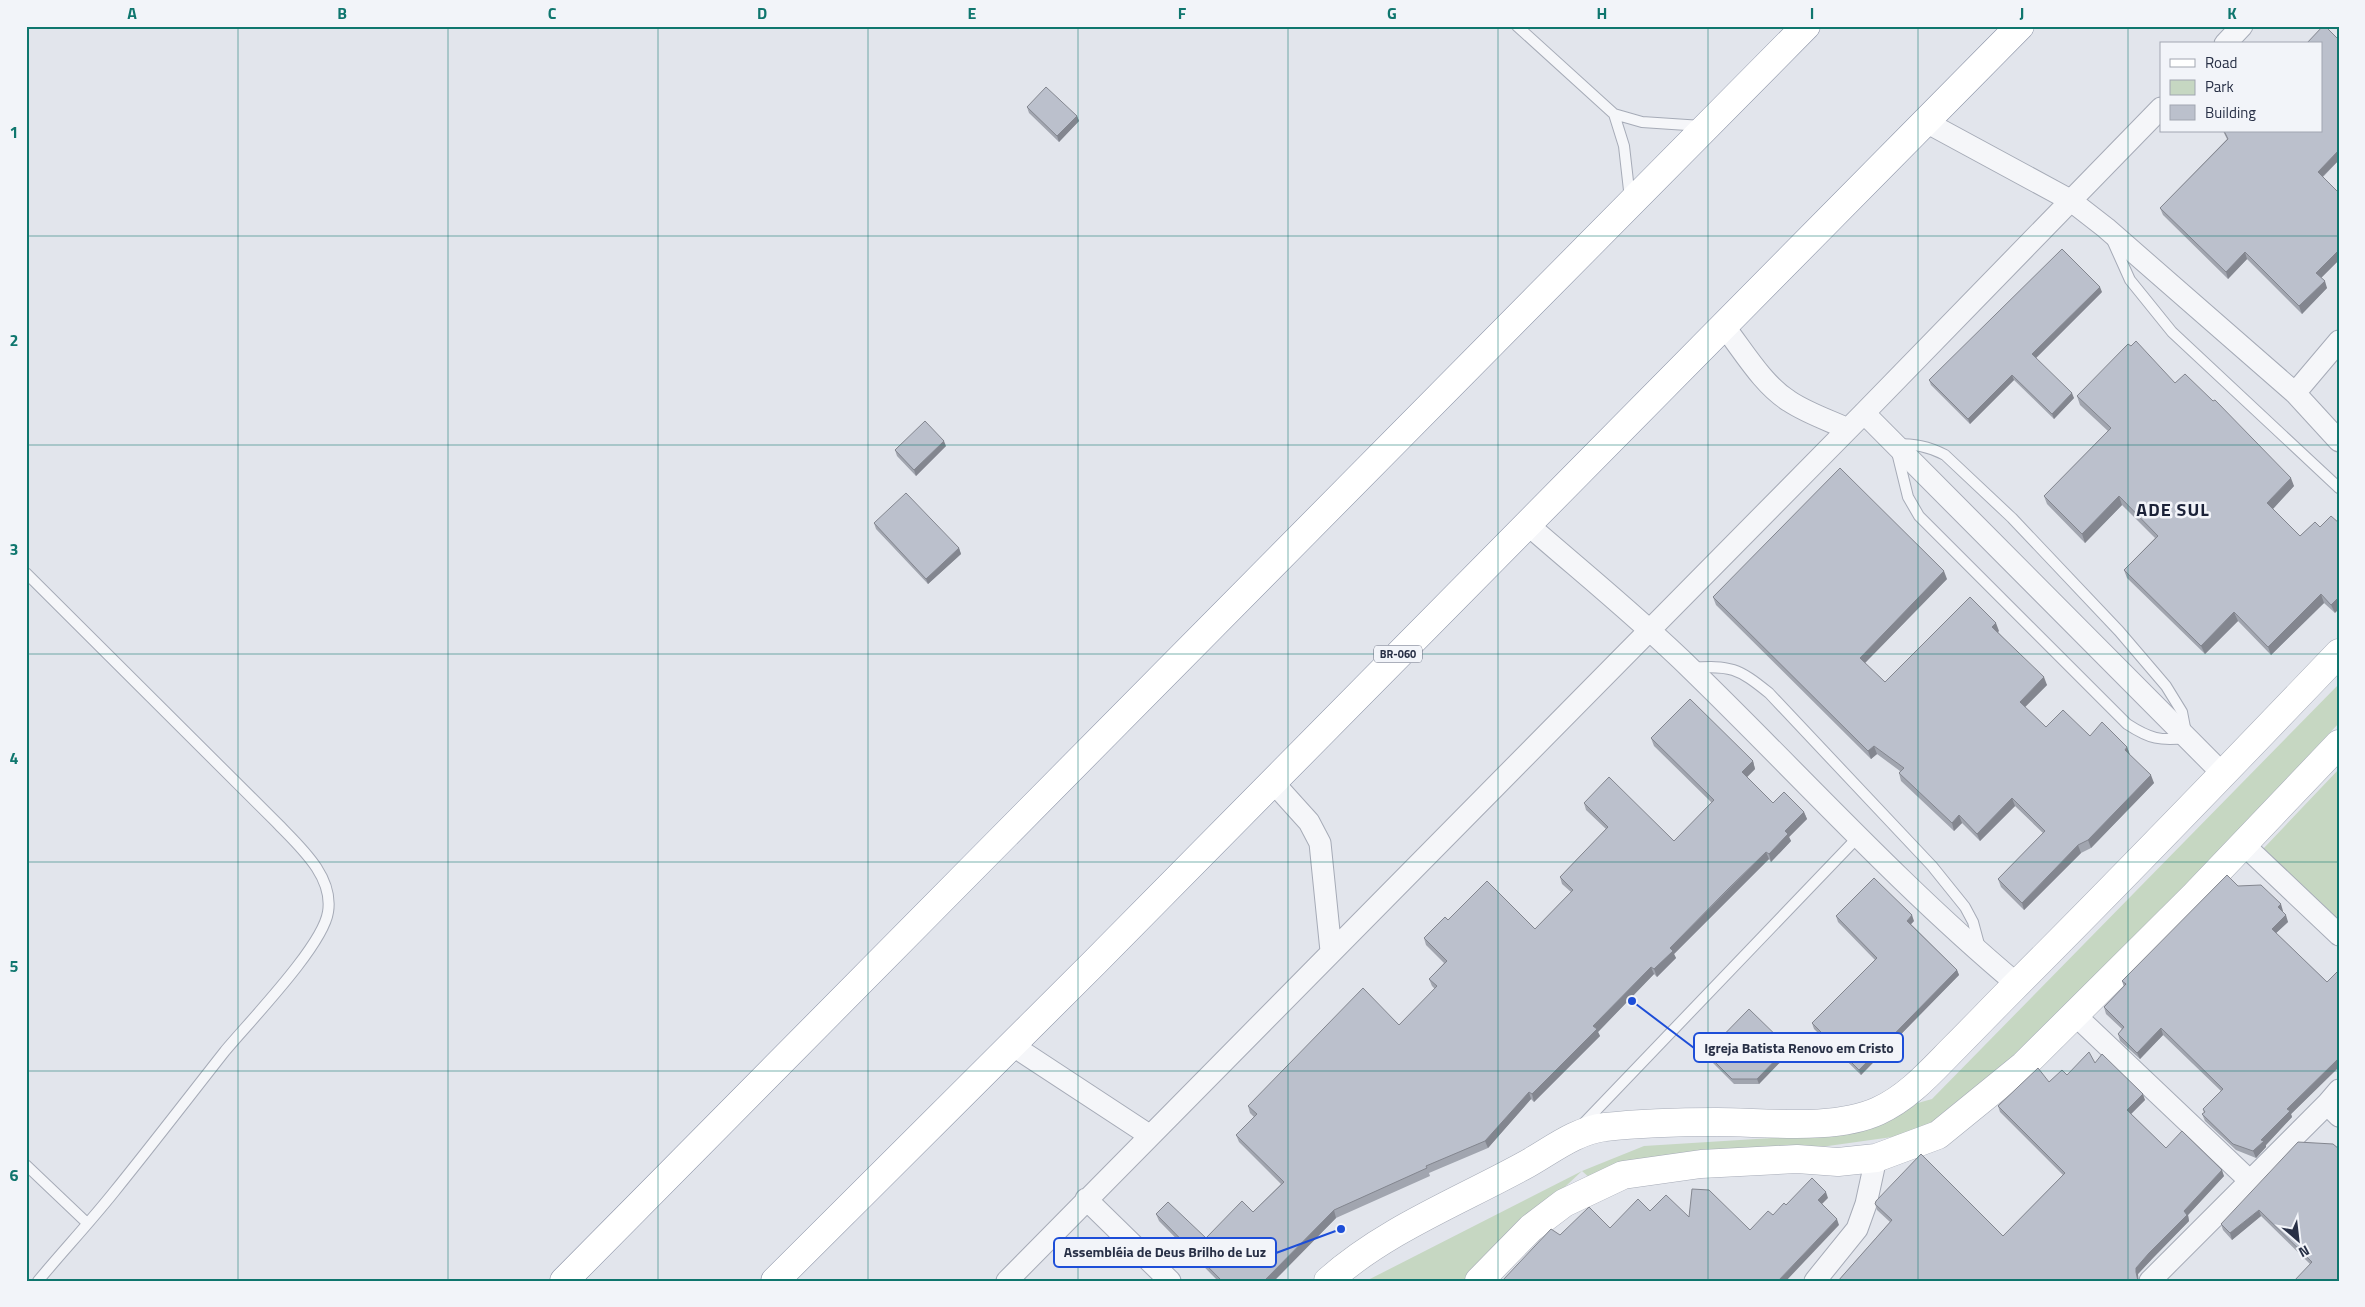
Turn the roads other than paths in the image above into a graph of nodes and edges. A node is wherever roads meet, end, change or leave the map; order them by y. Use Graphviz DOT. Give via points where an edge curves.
graph roads {
  1 [pos="1517,26"];
  2 [pos="1806,26"];
  3 [pos="2020,26"];
  4 [pos="2242,26"];
  5 [pos="2227,42"];
  6 [pos="2160,109"];
  7 [pos="1614,114"];
  8 [pos="1926,122"];
  9 [pos="1708,126"];
  10 [pos="2070,200"];
  11 [pos="1630,204"];
  12 [pos="2106,228"];
  13 [pos="1723,325"];
  14 [pos="2339,341"];
  15 [pos="2295,393"];
  16 [pos="1864,413"];
  17 [pos="1848,429"];
  18 [pos="2339,441"];
  19 [pos="1895,444"];
  20 [pos="2339,488"];
  21 [pos="1527,524"];
  22 [pos="26,573"];
  23 [pos="1650,631"];
  24 [pos="2339,653"];
  25 [pos="1690,668"];
  26 [pos="2187,738"];
  27 [pos="2339,744"];
  28 [pos="2223,774"];
  29 [pos="1272,781"];
  30 [pos="1859,836"];
  31 [pos="2243,844"];
  32 [pos="2339,936"];
  33 [pos="1331,951"];
  34 [pos="1981,954"];
  35 [pos="2017,984"];
  36 [pos="2075,1015"];
  37 [pos="1012,1044"];
  38 [pos="2335,1103"];
  39 [pos="1149,1135"];
  40 [pos="1572,1136"];
  41 [pos="1876,1158"];
  42 [pos="26,1165"];
  43 [pos="2249,1180"];
  44 [pos="1086,1199"];
  45 [pos="87,1223"];
  46 [pos="782,1279"];
  47 [pos="38,1281"];
  48 [pos="564,1281"];
  49 [pos="1007,1281"];
  50 [pos="1170,1281"];
  51 [pos="1328,1281"];
  52 [pos="1479,1281"];
  53 [pos="1815,1281"];
  54 [pos="2150,1281"];
  1 -- 7 [label="lane"];
  2 -- 9 [label="main road"];
  3 -- 8 [label="main road, BR-060"];
  4 -- 5 [label="street"];
  6 -- 10 [label="street"];
  7 -- 9 [label="lane" via="1642,122"];
  7 -- 11 [label="lane" via="1624,146"];
  8 -- 10 [label="street"];
  8 -- 13 [label="main road, BR-060"];
  9 -- 11 [label="main road"];
  10 -- 12 [label="street"];
  10 -- 16 [label="street"];
  11 -- 48 [label="main road"];
  12 -- 15 [label="street"];
  12 -- 20 [label="lane" via="2130,280 2172,332"];
  13 -- 17 [label="street" via="1782,396 1806,412"];
  13 -- 21 [label="main road, BR-060"];
  14 -- 15 [label="street"];
  15 -- 18 [label="street"];
  16 -- 17 [label="street"];
  16 -- 19 [label="street"];
  17 -- 23 [label="street"];
  19 -- 26 [label="street"];
  19 -- 26 [label="lane" via="1917,444 1944,455 2012,518 2106,616 2166,686 2182,712"];
  19 -- 26 [label="lane" via="1908,497 1919,516 2021,620 2127,724 2146,736 2164,740"];
  21 -- 23 [label="street"];
  21 -- 29 [label="main road, BR-060"];
  22 -- 45 [label="lane" via="277,823 314,863 329,898 323,926 295,967"];
  23 -- 25 [label="street"];
  23 -- 33 [label="street"];
  24 -- 28 [label="main road"];
  25 -- 30 [label="street"];
  25 -- 34 [label="lane" via="1718,666 1739,672 1788,712 1932,866 1965,907 1973,922"];
  26 -- 28 [label="street"];
  27 -- 31 [label="main road"];
  28 -- 35 [label="main road"];
  29 -- 33 [label="street" via="1310,822 1320,843"];
  29 -- 37 [label="main road, BR-060"];
  30 -- 34 [label="street"];
  30 -- 40 [label="lane"];
  31 -- 32 [label="street"];
  31 -- 36 [label="main road"];
  33 -- 39 [label="street"];
  34 -- 35 [label="street"];
  35 -- 40 [label="main road" via="1924,1079 1878,1111 1850,1120 1787,1124 1645,1124 1601,1127"];
  36 -- 41 [label="main road" via="2024,1065 1938,1135"];
  36 -- 43 [label="street"];
  37 -- 39 [label="street"];
  37 -- 46 [label="main road, BR-060"];
  38 -- 43 [label="street"];
  39 -- 44 [label="street"];
  40 -- 51 [label="main road" via="1528,1164 1396,1234 1347,1264"];
  41 -- 52 [label="main road" via="1838,1162 1797,1159 1701,1164 1623,1175 1564,1203 1531,1228"];
  41 -- 53 [label="street" via="1857,1229"];
  42 -- 45 [label="lane"];
  43 -- 54 [label="street"];
  44 -- 49 [label="street"];
  44 -- 50 [label="street"];
  45 -- 47 [label="lane"];
}
